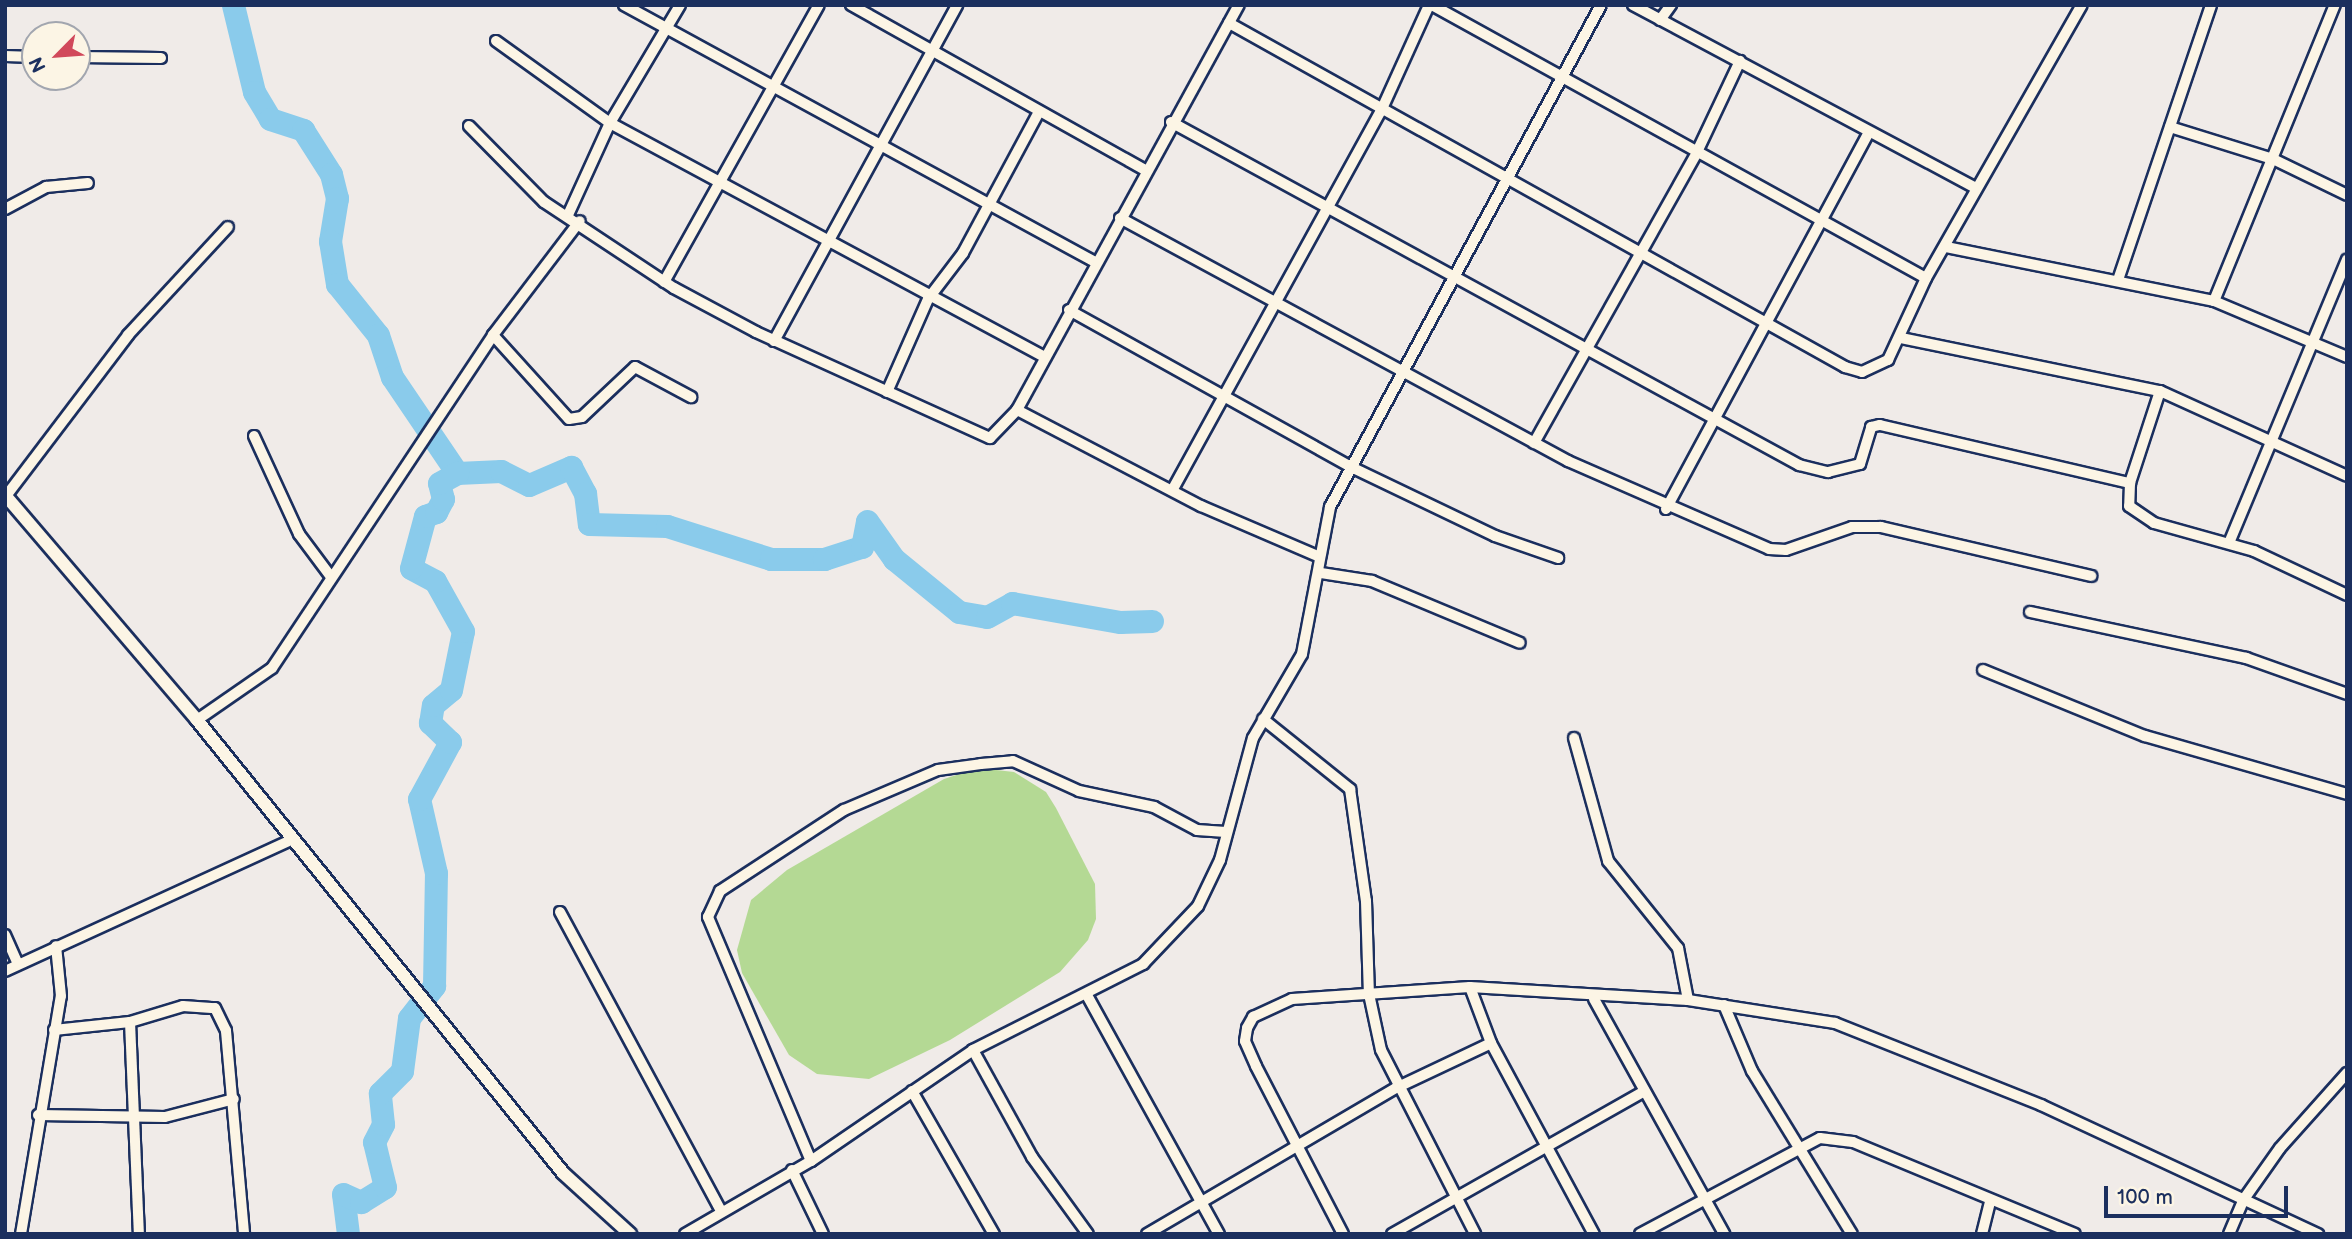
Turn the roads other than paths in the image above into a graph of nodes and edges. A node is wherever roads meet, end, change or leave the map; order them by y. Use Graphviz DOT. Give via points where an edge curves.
graph roads {
  1 [pos="624,5"];
  2 [pos="680,5"];
  3 [pos="819,5"];
  4 [pos="851,5"];
  5 [pos="957,5"];
  6 [pos="1239,5"];
  7 [pos="1601,5"];
  8 [pos="1633,5"];
  9 [pos="1671,5"];
  10 [pos="2082,5"];
  11 [pos="2211,5"];
  12 [pos="2335,5"];
  13 [pos="1434,6"];
  14 [pos="1660,20"];
  15 [pos="1229,23"];
  16 [pos="665,29"];
  17 [pos="496,41"];
  18 [pos="931,51"];
  19 [pos="91,57"];
  20 [pos="161,58"];
  21 [pos="1741,61"];
  22 [pos="1563,80"];
  23 [pos="776,88"];
  24 [pos="1381,111"];
  25 [pos="1038,114"];
  26 [pos="1171,122"];
  27 [pos="610,123"];
  28 [pos="470,126"];
  29 [pos="2170,127"];
  30 [pos="1867,135"];
  31 [pos="878,146"];
  32 [pos="1696,154"];
  33 [pos="2273,159"];
  34 [pos="1145,170"];
  35 [pos="1510,182"];
  36 [pos="89,183"];
  37 [pos="720,183"];
  38 [pos="1974,187"];
  39 [pos="2347,195"];
  40 [pos="990,205"];
  41 [pos="1326,205"];
  42 [pos="5,209"];
  43 [pos="568,215"];
  44 [pos="1120,218"];
  45 [pos="580,221"];
  46 [pos="1820,225"];
  47 [pos="228,228"];
  48 [pos="827,243"];
  49 [pos="1946,247"];
  50 [pos="1642,254"];
  51 [pos="2347,260"];
  52 [pos="1095,262"];
  53 [pos="1457,275"];
  54 [pos="1926,278"];
  55 [pos="2118,280"];
  56 [pos="664,282"];
  57 [pos="928,299"];
  58 [pos="1276,301"];
  59 [pos="2214,301"];
  60 [pos="1069,310"];
  61 [pos="1768,320"];
  62 [pos="493,335"];
  63 [pos="1901,338"];
  64 [pos="2315,340"];
  65 [pos="774,341"];
  66 [pos="1586,347"];
  67 [pos="1043,356"];
  68 [pos="2347,358"];
  69 [pos="1405,373"];
  70 [pos="887,391"];
  71 [pos="2160,391"];
  72 [pos="691,397"];
  73 [pos="1223,399"];
  74 [pos="1017,410"];
  75 [pos="1714,420"];
  76 [pos="254,436"];
  77 [pos="2270,440"];
  78 [pos="1534,443"];
  79 [pos="1349,466"];
  80 [pos="2347,476"];
  81 [pos="2130,483"];
  82 [pos="1174,487"];
  83 [pos="6,495"];
  84 [pos="1666,509"];
  85 [pos="2229,543"];
  86 [pos="1320,557"];
  87 [pos="1558,558"];
  88 [pos="1321,573"];
  89 [pos="2091,576"];
  90 [pos="331,577"];
  91 [pos="2347,595"];
  92 [pos="2030,612"];
  93 [pos="1520,643"];
  94 [pos="1983,670"];
  95 [pos="2347,694"];
  96 [pos="1263,719"];
  97 [pos="197,720"];
  98 [pos="1574,738"];
  99 [pos="2347,794"];
  100 [pos="1226,832"];
  101 [pos="293,839"];
  102 [pos="560,912"];
  103 [pos="5,935"];
  104 [pos="56,946"];
  105 [pos="18,964"];
  106 [pos="5,971"];
  107 [pos="1470,987"];
  108 [pos="1368,994"];
  109 [pos="1088,996"];
  110 [pos="1594,999"];
  111 [pos="1688,1000"];
  112 [pos="1724,1005"];
  113 [pos="130,1023"];
  114 [pos="54,1030"];
  115 [pos="1491,1043"];
  116 [pos="973,1050"];
  117 [pos="2347,1073"];
  118 [pos="1396,1088"];
  119 [pos="912,1091"];
  120 [pos="1643,1092"];
  121 [pos="234,1099"];
  122 [pos="38,1115"];
  123 [pos="132,1119"];
  124 [pos="1803,1147"];
  125 [pos="1296,1148"];
  126 [pos="1547,1148"];
  127 [pos="811,1161"];
  128 [pos="792,1170"];
  129 [pos="1456,1195"];
  130 [pos="1704,1196"];
  131 [pos="2244,1199"];
  132 [pos="1990,1201"];
  133 [pos="1202,1203"];
  134 [pos="720,1209"];
  135 [pos="611,1221"];
  136 [pos="21,1234"];
  137 [pos="139,1234"];
  138 [pos="244,1234"];
  139 [pos="619,1234"];
  140 [pos="630,1234"];
  141 [pos="685,1234"];
  142 [pos="823,1234"];
  143 [pos="995,1234"];
  144 [pos="1088,1234"];
  145 [pos="1147,1234"];
  146 [pos="1219,1234"];
  147 [pos="1343,1234"];
  148 [pos="1392,1234"];
  149 [pos="1475,1234"];
  150 [pos="1594,1234"];
  151 [pos="1640,1234"];
  152 [pos="1724,1234"];
  153 [pos="1852,1234"];
  154 [pos="1982,1234"];
  155 [pos="2075,1234"];
  156 [pos="2229,1234"];
  157 [pos="2318,1234"];
  1 -- 16 [label="street"];
  2 -- 16 [label="street"];
  3 -- 23 [label="street"];
  4 -- 18 [label="street"];
  5 -- 18 [label="street"];
  6 -- 15 [label="street"];
  7 -- 22 [label="street"];
  8 -- 14 [label="street"];
  9 -- 14 [label="street"];
  10 -- 38 [label="street"];
  11 -- 29 [label="street"];
  12 -- 33 [label="street"];
  13 -- 22 [label="street"];
  13 -- 24 [label="street"];
  14 -- 21 [label="street"];
  15 -- 24 [label="street"];
  15 -- 26 [label="street"];
  16 -- 23 [label="street"];
  16 -- 27 [label="street"];
  17 -- 27 [label="street"];
  18 -- 25 [label="street"];
  18 -- 31 [label="street"];
  19 -- 20 [label="street"];
  21 -- 30 [label="street"];
  21 -- 32 [label="street"];
  22 -- 32 [label="street"];
  22 -- 35 [label="street"];
  23 -- 31 [label="street"];
  23 -- 37 [label="street"];
  24 -- 35 [label="street"];
  24 -- 41 [label="street"];
  25 -- 34 [label="street"];
  25 -- 40 [label="street"];
  26 -- 34 [label="street"];
  26 -- 41 [label="street"];
  27 -- 37 [label="street"];
  27 -- 43 [label="street"];
  28 -- 43 [label="street" via="520,183"];
  29 -- 33 [label="street"];
  29 -- 55 [label="street"];
  30 -- 38 [label="street"];
  30 -- 46 [label="street"];
  31 -- 40 [label="street"];
  31 -- 48 [label="street"];
  32 -- 46 [label="street"];
  32 -- 50 [label="street"];
  33 -- 39 [label="street"];
  33 -- 59 [label="street"];
  34 -- 44 [label="street"];
  35 -- 50 [label="street"];
  35 -- 53 [label="street"];
  36 -- 42 [label="street" via="46,187"];
  37 -- 48 [label="street"];
  37 -- 56 [label="street"];
  38 -- 49 [label="street"];
  40 -- 52 [label="street"];
  40 -- 57 [label="street"];
  41 -- 53 [label="street"];
  41 -- 58 [label="street"];
  43 -- 45 [label="street"];
  44 -- 52 [label="street"];
  44 -- 58 [label="street"];
  45 -- 56 [label="street"];
  45 -- 62 [label="street"];
  46 -- 54 [label="street"];
  46 -- 61 [label="street"];
  47 -- 83 [label="street" via="128,335"];
  48 -- 57 [label="street"];
  48 -- 65 [label="street"];
  49 -- 54 [label="street"];
  49 -- 55 [label="street"];
  50 -- 61 [label="street"];
  50 -- 66 [label="street"];
  51 -- 64 [label="street"];
  52 -- 60 [label="street"];
  53 -- 66 [label="street"];
  53 -- 69 [label="street"];
  54 -- 63 [label="street"];
  55 -- 59 [label="street"];
  56 -- 65 [label="street"];
  57 -- 67 [label="street"];
  57 -- 70 [label="street"];
  58 -- 69 [label="street"];
  58 -- 73 [label="street"];
  59 -- 64 [label="street"];
  60 -- 67 [label="street"];
  60 -- 73 [label="street"];
  61 -- 63 [label="street" via="1862,372 1888,360"];
  61 -- 75 [label="street"];
  62 -- 72 [label="street" via="569,419 582,416 635,367"];
  62 -- 90 [label="street" via="439,426"];
  63 -- 71 [label="street"];
  64 -- 68 [label="street"];
  64 -- 77 [label="street"];
  65 -- 70 [label="street"];
  66 -- 75 [label="street"];
  66 -- 78 [label="street"];
  67 -- 74 [label="street"];
  69 -- 78 [label="street"];
  69 -- 79 [label="street"];
  70 -- 74 [label="street" via="990,438"];
  71 -- 77 [label="street"];
  71 -- 81 [label="street"];
  73 -- 79 [label="street"];
  73 -- 82 [label="street"];
  74 -- 82 [label="street"];
  75 -- 81 [label="street" via="1773,454 1828,472 1860,464 1871,427 1880,425"];
  75 -- 84 [label="street"];
  76 -- 90 [label="street" via="299,534"];
  77 -- 80 [label="street"];
  77 -- 85 [label="street"];
  78 -- 84 [label="street"];
  79 -- 86 [label="street" via="1322,530"];
  79 -- 87 [label="street" via="1494,536"];
  81 -- 85 [label="street" via="2129,506 2139,517"];
  82 -- 86 [label="street"];
  83 -- 97 [label="street"];
  84 -- 89 [label="street" via="1769,549 1786,550 1852,527 1881,527"];
  85 -- 91 [label="street"];
  86 -- 88 [label="street"];
  88 -- 93 [label="street" via="1372,581"];
  88 -- 96 [label="street" via="1302,654"];
  90 -- 97 [label="street" via="272,668"];
  92 -- 95 [label="street" via="2246,657"];
  94 -- 99 [label="street" via="2145,736"];
  96 -- 100 [label="street"];
  96 -- 108 [label="street" via="1350,789 1366,901"];
  97 -- 101 [label="street"];
  98 -- 111 [label="street" via="1608,861 1678,948"];
  100 -- 109 [label="street" via="1198,906 1168,943"];
  100 -- 127 [label="street" via="1197,830 1154,807 1079,791 1013,761 938,769 844,810 720,891 708,917"];
  101 -- 104 [label="street"];
  101 -- 135 [label="street" via="467,1059"];
  102 -- 134 [label="street"];
  103 -- 105 [label="street"];
  104 -- 105 [label="street"];
  104 -- 114 [label="street" via="62,971"];
  105 -- 106 [label="street"];
  107 -- 108 [label="street"];
  107 -- 110 [label="street"];
  107 -- 115 [label="street"];
  108 -- 118 [label="street"];
  108 -- 125 [label="street" via="1292,999 1254,1017 1247,1027 1245,1041"];
  109 -- 116 [label="street"];
  109 -- 133 [label="street"];
  110 -- 111 [label="street"];
  110 -- 120 [label="street"];
  111 -- 112 [label="street"];
  112 -- 124 [label="street" via="1752,1071"];
  112 -- 131 [label="street" via="1835,1023 1908,1048"];
  113 -- 114 [label="street"];
  113 -- 121 [label="street" via="183,1006 215,1009 226,1031"];
  113 -- 123 [label="street"];
  114 -- 122 [label="street"];
  115 -- 118 [label="street"];
  115 -- 126 [label="street"];
  116 -- 119 [label="street"];
  116 -- 144 [label="street" via="1032,1157"];
  117 -- 131 [label="street"];
  118 -- 125 [label="street"];
  118 -- 129 [label="street"];
  119 -- 127 [label="street"];
  119 -- 143 [label="street"];
  120 -- 126 [label="street"];
  120 -- 130 [label="street"];
  121 -- 123 [label="street" via="165,1117"];
  121 -- 138 [label="street"];
  122 -- 123 [label="street"];
  122 -- 136 [label="street"];
  123 -- 137 [label="street"];
  124 -- 130 [label="street"];
  124 -- 132 [label="street" via="1820,1138 1853,1142"];
  124 -- 153 [label="street"];
  125 -- 133 [label="street"];
  125 -- 147 [label="street"];
  126 -- 129 [label="street"];
  126 -- 150 [label="street"];
  127 -- 128 [label="street"];
  128 -- 134 [label="street"];
  128 -- 142 [label="street"];
  129 -- 148 [label="street"];
  129 -- 149 [label="street"];
  130 -- 151 [label="street"];
  130 -- 152 [label="street"];
  131 -- 156 [label="street"];
  131 -- 157 [label="street"];
  132 -- 154 [label="street"];
  132 -- 155 [label="street"];
  133 -- 145 [label="street"];
  133 -- 146 [label="street"];
  134 -- 141 [label="street"];
  135 -- 139 [label="street"];
  135 -- 140 [label="street"];
}
